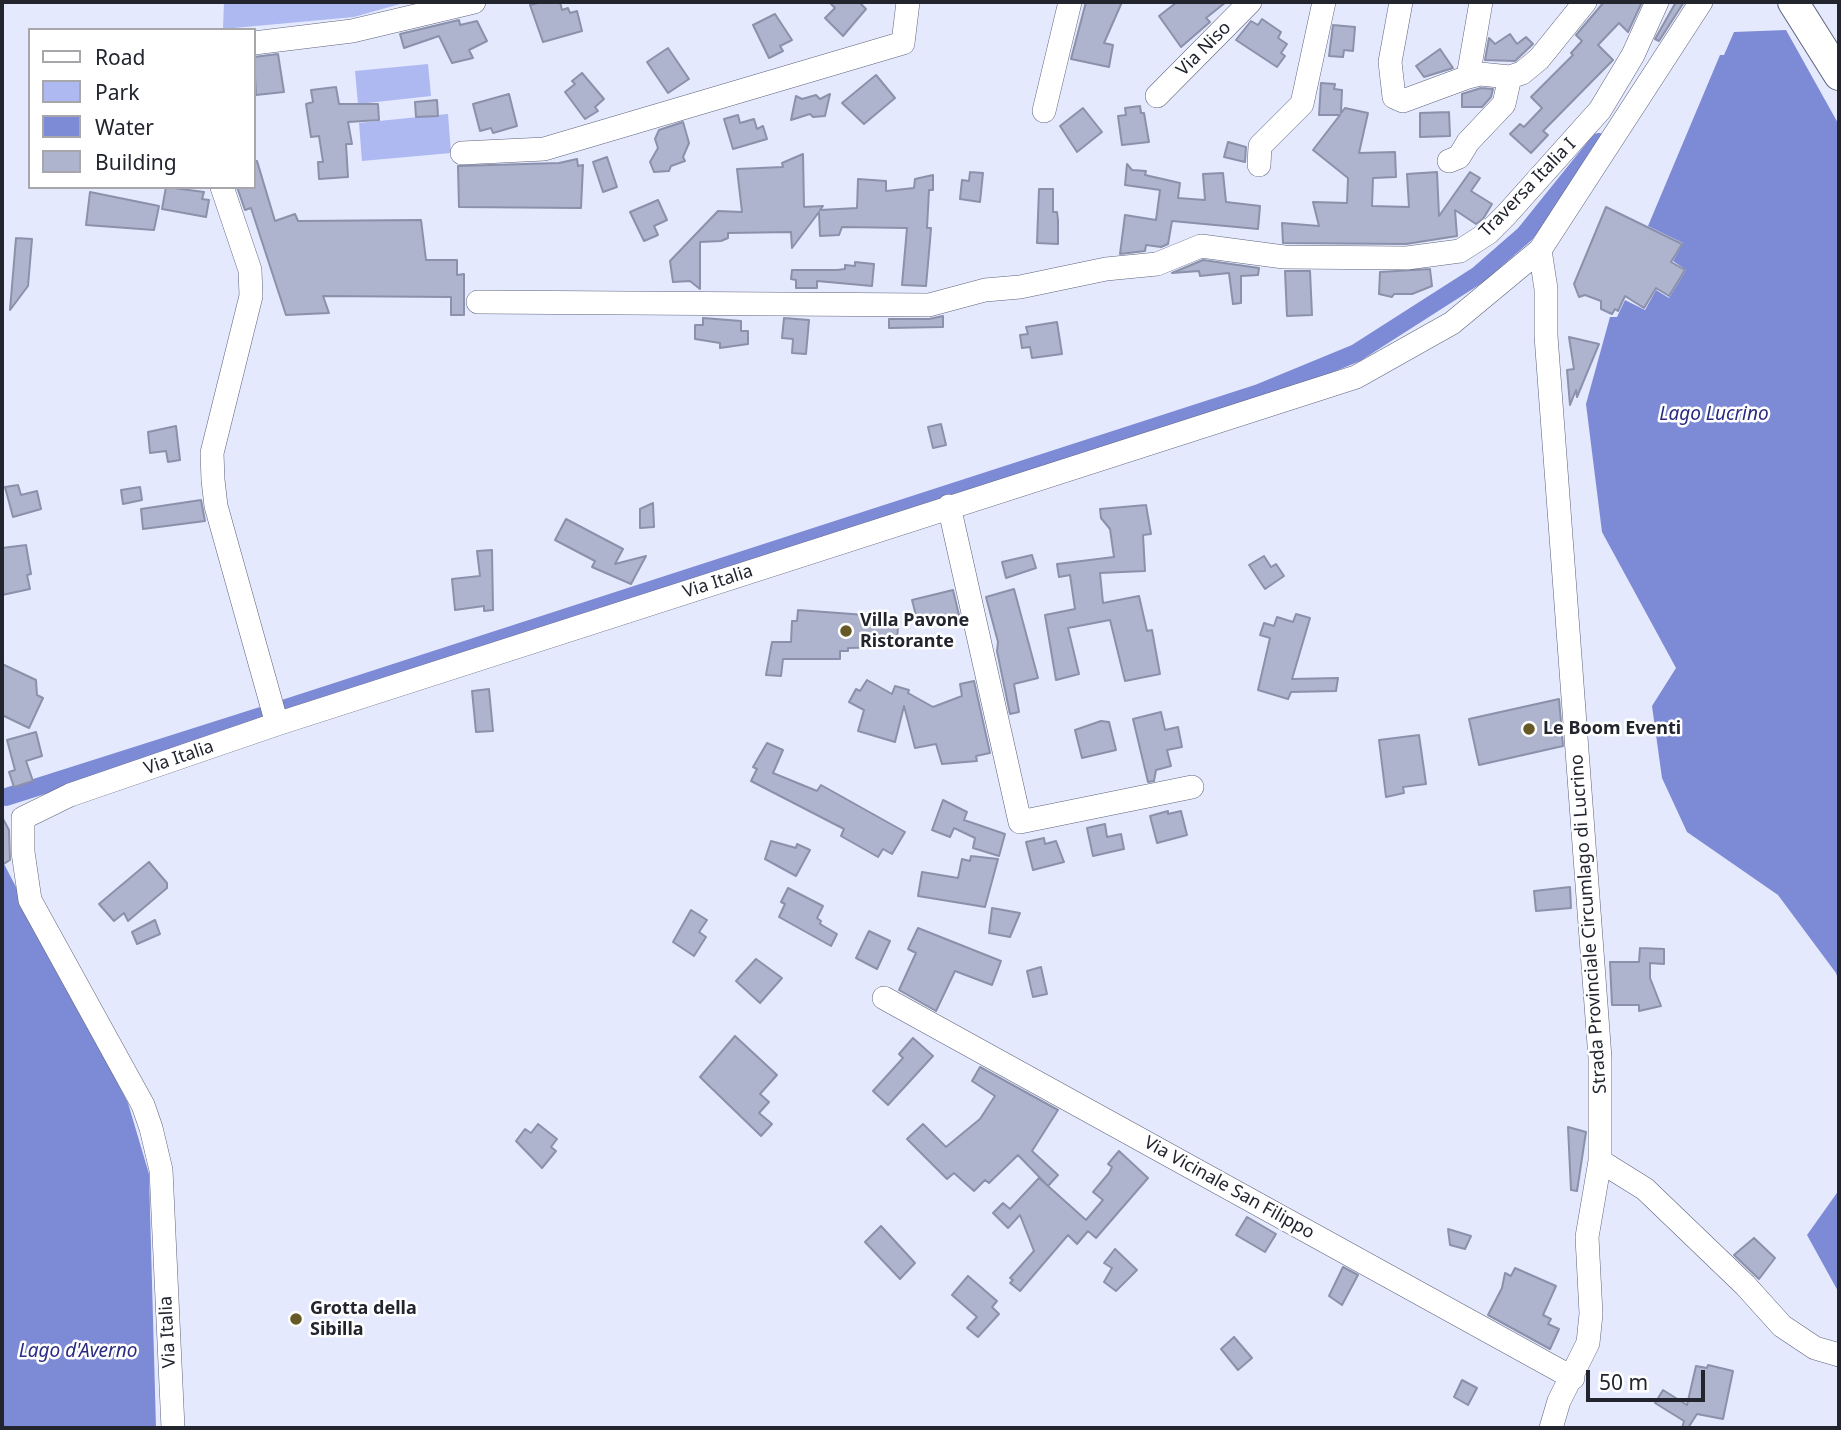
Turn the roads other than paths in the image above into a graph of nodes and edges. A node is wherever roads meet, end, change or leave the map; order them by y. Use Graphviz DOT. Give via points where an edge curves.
graph roads {
  1 [pos="474,2"];
  2 [pos="908,2"];
  3 [pos="1070,2"];
  4 [pos="1250,2"];
  5 [pos="1324,2"];
  6 [pos="1401,2"];
  7 [pos="1481,2"];
  8 [pos="1585,2"];
  9 [pos="1657,2"];
  10 [pos="1701,2"];
  11 [pos="1793,2"];
  12 [pos="256,43"];
  13 [pos="1839,75"];
  14 [pos="1468,77"];
  15 [pos="1510,77"];
  16 [pos="1157,96"];
  17 [pos="1044,111"];
  18 [pos="462,153"];
  19 [pos="1449,161"];
  20 [pos="1259,165"];
  21 [pos="223,189"];
  22 [pos="1540,250"];
  23 [pos="478,302"];
  24 [pos="949,506"];
  25 [pos="277,724"];
  26 [pos="1192,787"];
  27 [pos="884,998"];
  28 [pos="1600,1161"];
  29 [pos="1839,1355"];
  30 [pos="1573,1378"];
  31 [pos="173,1428"];
  32 [pos="1551,1428"];
  1 -- 12 [label="street" via="352,31"];
  2 -- 18 [label="street" via="903,43 544,149"];
  3 -- 17 [label="street"];
  4 -- 16 [label="street, Via Niso"];
  5 -- 20 [label="street" via="1302,104 1261,146"];
  6 -- 14 [label="street" via="1390,62 1394,97 1403,100"];
  7 -- 14 [label="street"];
  8 -- 15 [label="street" via="1539,59"];
  9 -- 23 [label="street, Traversa Italia I" via="1633,55 1600,110 1506,215 1460,251 1407,258 1284,257 1201,246 1157,264 985,290 929,305"];
  10 -- 22 [label="street, Via Italia"];
  11 -- 13 [label="main road"];
  14 -- 15 [label="street"];
  15 -- 19 [label="street" via="1504,104 1459,157"];
  21 -- 25 [label="street" via="250,270 251,296 212,453 213,480 216,506"];
  22 -- 24 [label="street, Via Italia" via="1452,323 1356,377"];
  22 -- 28 [label="street, Strada Provinciale Circumlago di Lucrino" via="1596,1005"];
  24 -- 25 [label="street, Via Italia"];
  24 -- 26 [label="street" via="1020,822"];
  25 -- 31 [label="street, Via Italia" via="71,795 23,818 30,900 143,1105 151,1128 161,1170"];
  27 -- 30 [label="street, Via Vicinale San Filippo"];
  28 -- 29 [label="street" via="1645,1189 1782,1326 1815,1348"];
  28 -- 30 [label="street, Strada Provinciale Circumlago di Lucrino" via="1587,1237 1588,1343"];
  30 -- 32 [label="street, Strada Provinciale Circumlago di Lucrino" via="1559,1401"];
}
